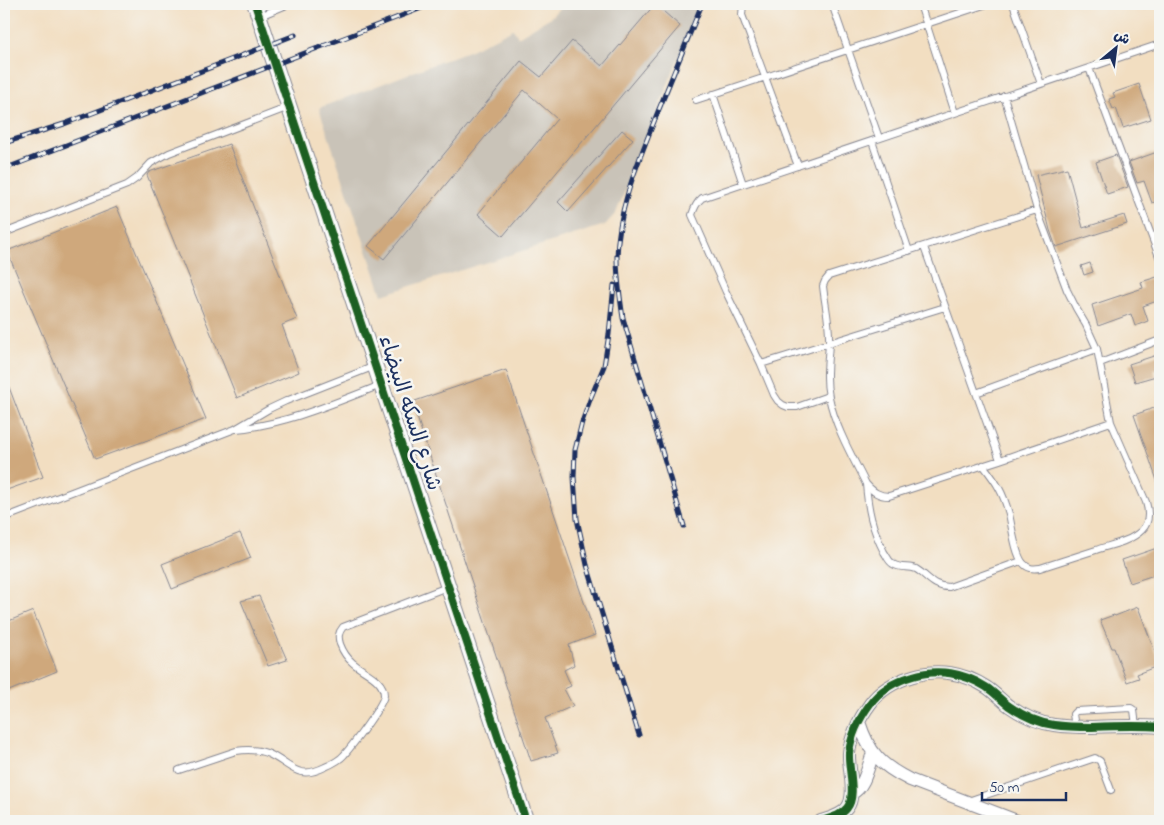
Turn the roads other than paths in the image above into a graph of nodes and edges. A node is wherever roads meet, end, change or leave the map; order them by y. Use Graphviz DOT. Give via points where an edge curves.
graph roads {
  1 [pos="246,4"];
  2 [pos="288,4"];
  3 [pos="743,4"];
  4 [pos="832,4"];
  5 [pos="920,4"];
  6 [pos="987,4"];
  7 [pos="1013,4"];
  8 [pos="258,10"];
  9 [pos="926,24"];
  10 [pos="1160,44"];
  11 [pos="848,50"];
  12 [pos="1089,68"];
  13 [pos="765,77"];
  14 [pos="1041,84"];
  15 [pos="713,94"];
  16 [pos="1004,96"];
  17 [pos="696,100"];
  18 [pos="290,107"];
  19 [pos="955,112"];
  20 [pos="875,140"];
  21 [pos="798,166"];
  22 [pos="743,184"];
  23 [pos="1037,210"];
  24 [pos="4,233"];
  25 [pos="924,247"];
  26 [pos="909,251"];
  27 [pos="1160,259"];
  28 [pos="946,308"];
  29 [pos="1160,340"];
  30 [pos="829,343"];
  31 [pos="1097,349"];
  32 [pos="1100,363"];
  33 [pos="761,364"];
  34 [pos="375,366"];
  35 [pos="381,385"];
  36 [pos="976,394"];
  37 [pos="828,396"];
  38 [pos="1111,422"];
  39 [pos="235,429"];
  40 [pos="1000,460"];
  41 [pos="984,465"];
  42 [pos="866,484"];
  43 [pos="4,518"];
  44 [pos="1021,561"];
  45 [pos="448,587"];
  46 [pos="858,722"];
  47 [pos="1136,726"];
  48 [pos="1075,727"];
  49 [pos="1160,727"];
  50 [pos="873,753"];
  51 [pos="179,770"];
  52 [pos="1111,790"];
  53 [pos="852,793"];
  54 [pos="966,801"];
  55 [pos="526,821"];
  56 [pos="820,821"];
  57 [pos="1017,821"];
  1 -- 8 [label="street"];
  2 -- 8 [label="lane"];
  3 -- 13 [label="lane" via="742,14"];
  4 -- 11 [label="lane"];
  5 -- 9 [label="lane"];
  6 -- 9 [label="lane"];
  7 -- 14 [label="lane"];
  8 -- 18 [label="street, شارع السكه البيضاء"];
  9 -- 11 [label="lane"];
  9 -- 19 [label="lane"];
  10 -- 12 [label="lane"];
  11 -- 13 [label="lane"];
  11 -- 20 [label="lane"];
  12 -- 14 [label="lane"];
  12 -- 27 [label="lane"];
  13 -- 15 [label="lane"];
  13 -- 21 [label="lane"];
  14 -- 16 [label="lane"];
  15 -- 17 [label="lane"];
  15 -- 22 [label="lane"];
  16 -- 19 [label="lane"];
  16 -- 23 [label="lane"];
  18 -- 24 [label="lane" via="162,156 127,185"];
  18 -- 34 [label="street, شارع السكه البيضاء"];
  19 -- 20 [label="lane"];
  20 -- 21 [label="lane"];
  20 -- 26 [label="lane"];
  21 -- 22 [label="lane"];
  22 -- 33 [label="lane" via="702,198 693,208 692,215"];
  23 -- 25 [label="lane"];
  23 -- 31 [label="lane" via="1067,290"];
  25 -- 26 [label="lane"];
  25 -- 28 [label="lane"];
  26 -- 30 [label="lane" via="829,276 823,286"];
  28 -- 30 [label="lane"];
  28 -- 36 [label="lane"];
  29 -- 32 [label="lane"];
  30 -- 33 [label="lane"];
  30 -- 37 [label="lane"];
  31 -- 32 [label="lane"];
  31 -- 36 [label="lane"];
  32 -- 38 [label="lane"];
  33 -- 37 [label="lane" via="774,395 783,405 798,408"];
  34 -- 35 [label="street, شارع السكه البيضاء"];
  34 -- 39 [label="lane" via="286,401"];
  35 -- 39 [label="lane" via="282,421"];
  35 -- 45 [label="street, شارع السكه البيضاء"];
  36 -- 40 [label="lane"];
  37 -- 42 [label="lane"];
  38 -- 40 [label="lane"];
  38 -- 44 [label="lane" via="1146,502 1146,525 1123,541 1040,568 1028,568"];
  39 -- 43 [label="lane"];
  40 -- 41 [label="lane"];
  41 -- 42 [label="lane" via="889,496 876,494"];
  41 -- 44 [label="lane" via="1002,492"];
  42 -- 44 [label="lane" via="873,526 889,561 894,565 913,568 939,586 949,587"];
  45 -- 51 [label="lane" via="343,627 339,632 338,638 345,654 379,682 384,695 348,751 337,761 317,771 304,773 269,754 249,749 236,750"];
  45 -- 55 [label="street, شارع السكه البيضاء"];
  46 -- 48 [label="street" via="870,703 892,684 919,674 948,672 988,688 1011,708 1025,715 1054,725"];
  46 -- 50 [label="street"];
  46 -- 53 [label="street" via="849,755"];
  47 -- 48 [label="street"];
  47 -- 48 [label="lane" via="1131,708 1076,711"];
  47 -- 49 [label="street"];
  50 -- 53 [label="street" via="862,783"];
  50 -- 54 [label="street" via="896,773"];
  52 -- 54 [label="lane" via="1100,761 1095,758"];
  53 -- 56 [label="street" via="847,809"];
  54 -- 57 [label="street"];
}
